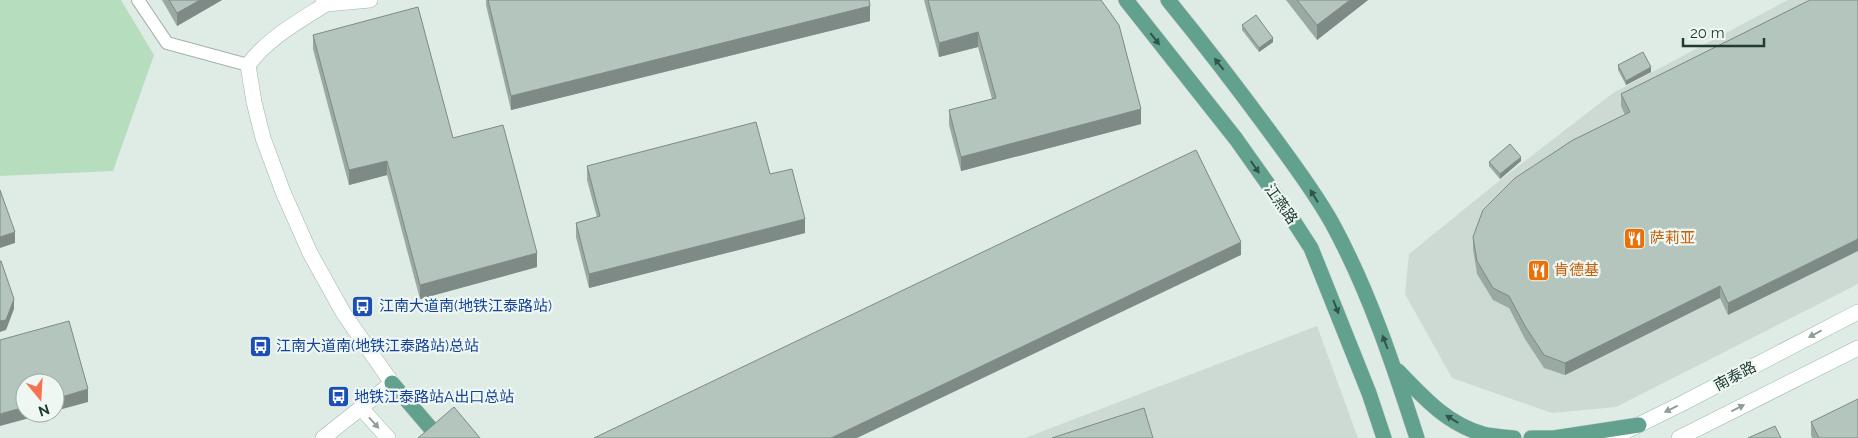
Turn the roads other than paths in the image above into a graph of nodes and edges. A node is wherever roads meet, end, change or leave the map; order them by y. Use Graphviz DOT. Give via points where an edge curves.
graph roads {
  1 [pos="138,0"];
  2 [pos="370,0"];
  3 [pos="1126,0"];
  4 [pos="1168,0"];
  5 [pos="328,2"];
  6 [pos="248,65"];
  7 [pos="1858,312"];
  8 [pos="1858,348"];
  9 [pos="1395,368"];
  10 [pos="392,383"];
  11 [pos="361,408"];
  12 [pos="1639,425"];
  13 [pos="323,438"];
  14 [pos="388,438"];
  15 [pos="439,438"];
  16 [pos="1384,438"];
  17 [pos="1417,438"];
  18 [pos="1514,438"];
  19 [pos="1531,438"];
  20 [pos="1612,438"];
  21 [pos="1678,438"];
  1 -- 6 [label="lane" via="167,43"];
  2 -- 5 [label="street"];
  3 -- 16 [label="main road, 江燕路, one-way" via="1236,139 1311,248 1366,384"];
  9 -- 4 [label="main road, 江燕路, one-way" via="1370,301 1331,223 1300,172"];
  5 -- 6 [label="street" via="269,41"];
  6 -- 10 [label="street" via="263,138 310,253 344,314"];
  7 -- 12 [label="street, 南泰路, one-way"];
  21 -- 8 [label="street, 南泰路, one-way"];
  9 -- 17 [label="main road, 江燕路"];
  18 -- 9 [label="main road, one-way" via="1483,434 1454,422 1430,404"];
  10 -- 11 [label="street"];
  10 -- 15 [label="main road"];
  11 -- 13 [label="street"];
  11 -- 14 [label="street, one-way"];
  12 -- 19 [label="main road" via="1554,438"];
  12 -- 20 [label="street, 南泰路"];
}
